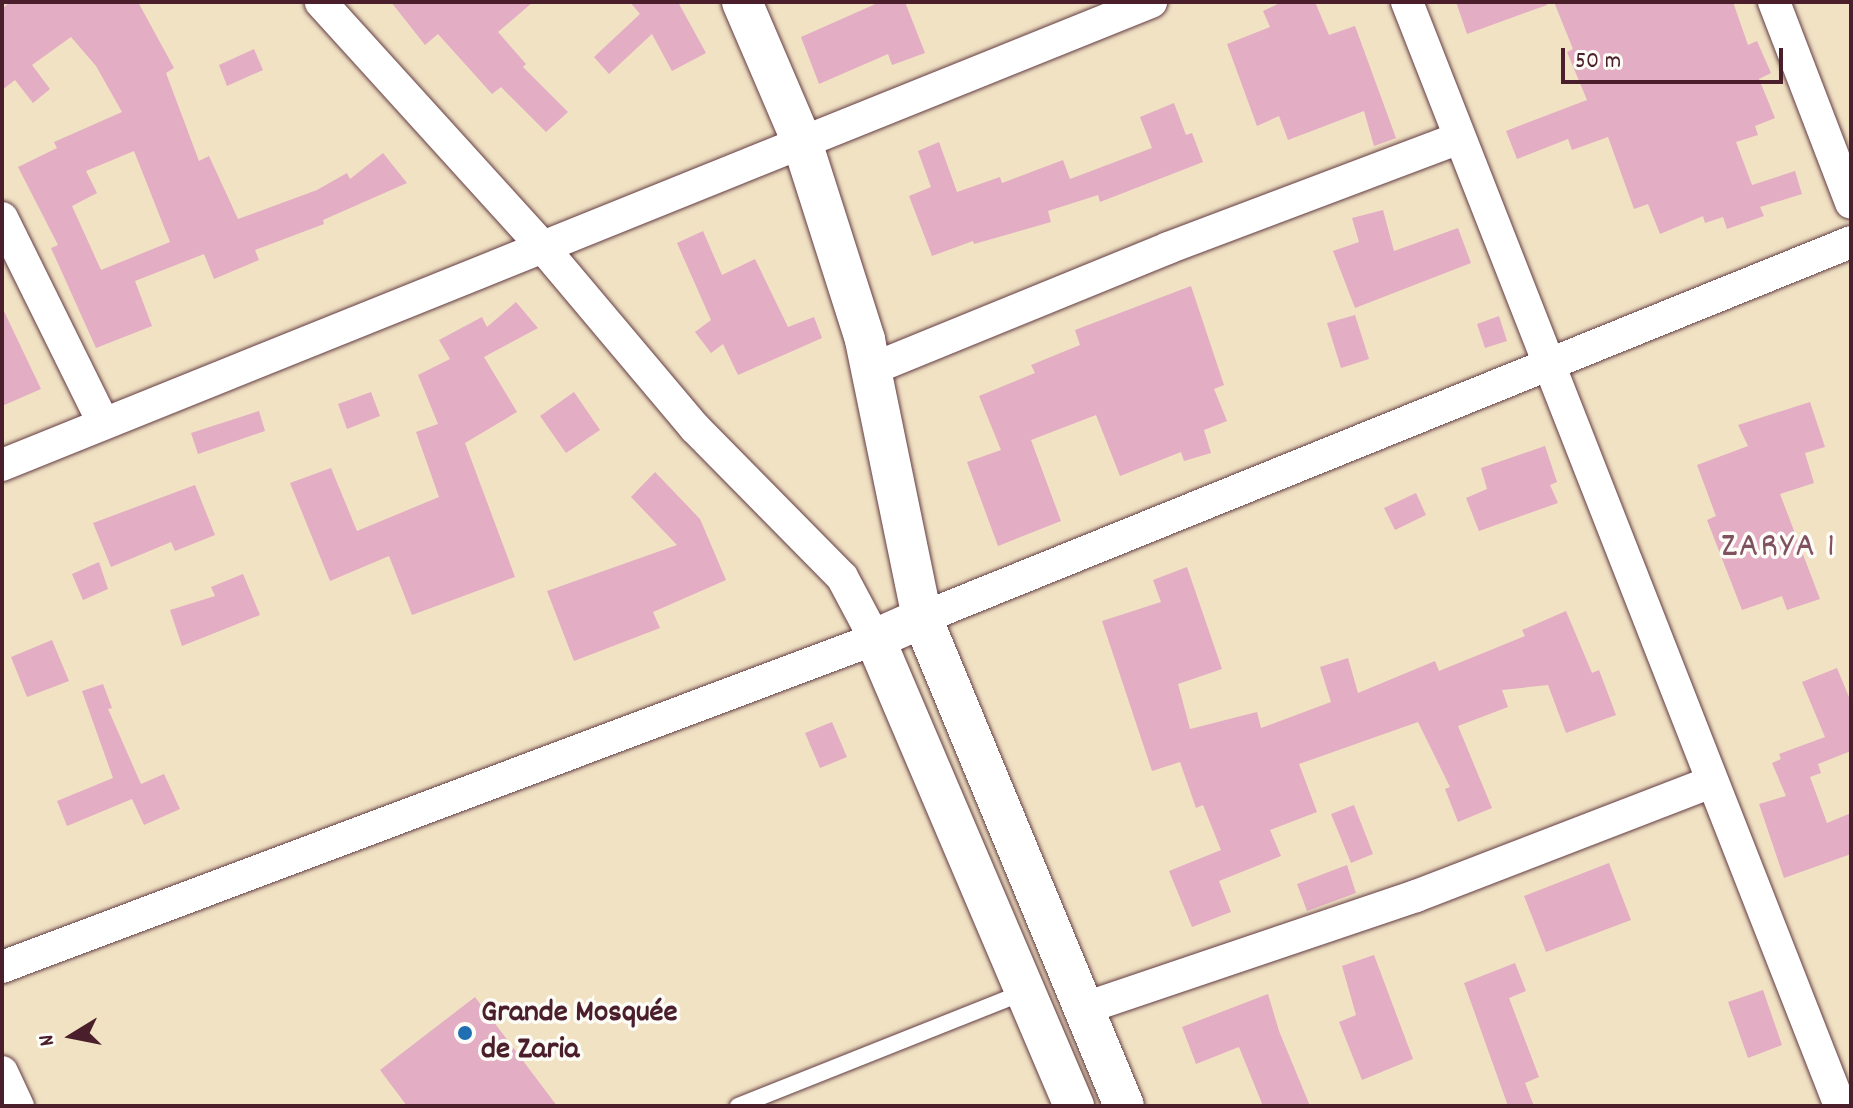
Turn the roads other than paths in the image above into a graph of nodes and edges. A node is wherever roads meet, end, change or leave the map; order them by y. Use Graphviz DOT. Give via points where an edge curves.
graph roads {
  1 [pos="321,2"];
  2 [pos="742,2"];
  3 [pos="1151,2"];
  4 [pos="1407,2"];
  5 [pos="1774,2"];
  6 [pos="1459,138"];
  7 [pos="802,142"];
  8 [pos="1851,203"];
  9 [pos="2,218"];
  10 [pos="1851,242"];
  11 [pos="541,245"];
  12 [pos="1548,364"];
  13 [pos="872,369"];
  14 [pos="103,422"];
  15 [pos="2,465"];
  16 [pos="922,618"];
  17 [pos="875,639"];
  18 [pos="1712,782"];
  19 [pos="2,967"];
  20 [pos="1026,991"];
  21 [pos="1085,1008"];
  22 [pos="2,1072"];
  23 [pos="18,1106"];
  24 [pos="738,1106"];
  25 [pos="1074,1106"];
  26 [pos="1124,1106"];
  27 [pos="1840,1106"];
  1 -- 11 [label="street"];
  2 -- 7 [label="street"];
  3 -- 7 [label="street"];
  4 -- 6 [label="street"];
  5 -- 8 [label="street"];
  6 -- 12 [label="street"];
  6 -- 13 [label="street" via="1168,248"];
  7 -- 11 [label="street"];
  7 -- 13 [label="street"];
  9 -- 14 [label="street"];
  10 -- 12 [label="street"];
  11 -- 14 [label="street"];
  11 -- 17 [label="street" via="695,428 842,577"];
  12 -- 16 [label="street"];
  12 -- 18 [label="street"];
  13 -- 16 [label="street"];
  14 -- 15 [label="street"];
  16 -- 17 [label="street"];
  16 -- 21 [label="street"];
  17 -- 19 [label="street"];
  17 -- 20 [label="street"];
  18 -- 21 [label="street" via="1416,896"];
  18 -- 27 [label="street"];
  20 -- 24 [label="lane"];
  20 -- 25 [label="street"];
  21 -- 26 [label="street"];
  22 -- 23 [label="street"];
}
